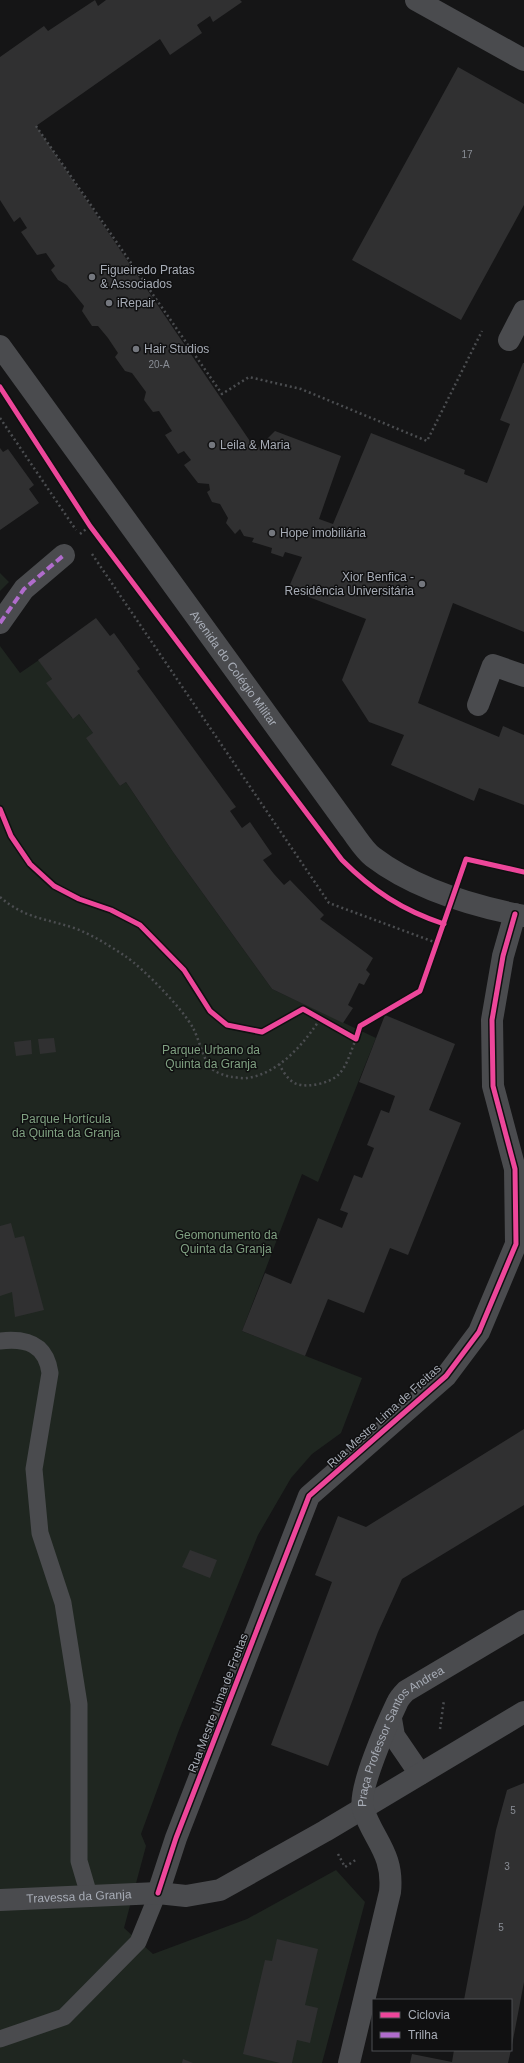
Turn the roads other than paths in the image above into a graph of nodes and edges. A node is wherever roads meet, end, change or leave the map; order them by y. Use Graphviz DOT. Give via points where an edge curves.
graph roads {
  1 [pos="416,0"];
  2 [pos="524,60"];
  3 [pos="524,311"];
  4 [pos="509,340"];
  5 [pos="0,346"];
  6 [pos="64,555"];
  7 [pos="0,623"];
  8 [pos="524,676"];
  9 [pos="478,705"];
  10 [pos="519,915"];
  11 [pos="0,1341"];
  12 [pos="524,1621"];
  13 [pos="524,1712"];
  14 [pos="391,1719"];
  15 [pos="420,1774"];
  16 [pos="362,1808"];
  17 [pos="158,1893"];
  18 [pos="89,1895"];
  19 [pos="0,1900"];
  20 [pos="0,2039"];
  21 [pos="349,2063"];
  1 -- 2 [label="street"];
  3 -- 4 [label="street"];
  5 -- 10 [label="street, Avenida do Colégio Militar" via="372,856 400,874 448,896"];
  6 -- 7 [label="street" via="24,589"];
  8 -- 9 [label="street" via="493,665"];
  10 -- 17 [label="street, Rua Mestre Lima de Freitas" via="503,956 492,1020 493,1086 515,1169 516,1244 479,1332 446,1376 309,1496 176,1838"];
  11 -- 18 [label="lane" via="24,1341 40,1348 48,1359 50,1373 34,1469 40,1533 63,1603 79,1704 79,1861"];
  12 -- 14 [label="street, Praça Professor Santos Andrea" via="406,1691 397,1701"];
  13 -- 15 [label="street, Praça Professor Santos Andrea"];
  14 -- 15 [label="street" via="394,1736"];
  14 -- 16 [label="street, Praça Professor Santos Andrea" via="367,1777 362,1793"];
  15 -- 16 [label="street, Praça Professor Santos Andrea"];
  16 -- 17 [label="street, Travessa da Granja" via="220,1890 186,1896"];
  16 -- 21 [label="street" via="390,1866 390,1892"];
  17 -- 18 [label="street, Travessa da Granja"];
  17 -- 20 [label="lane" via="138,1942 64,2017"];
  18 -- 19 [label="street, Travessa da Granja"];
}
